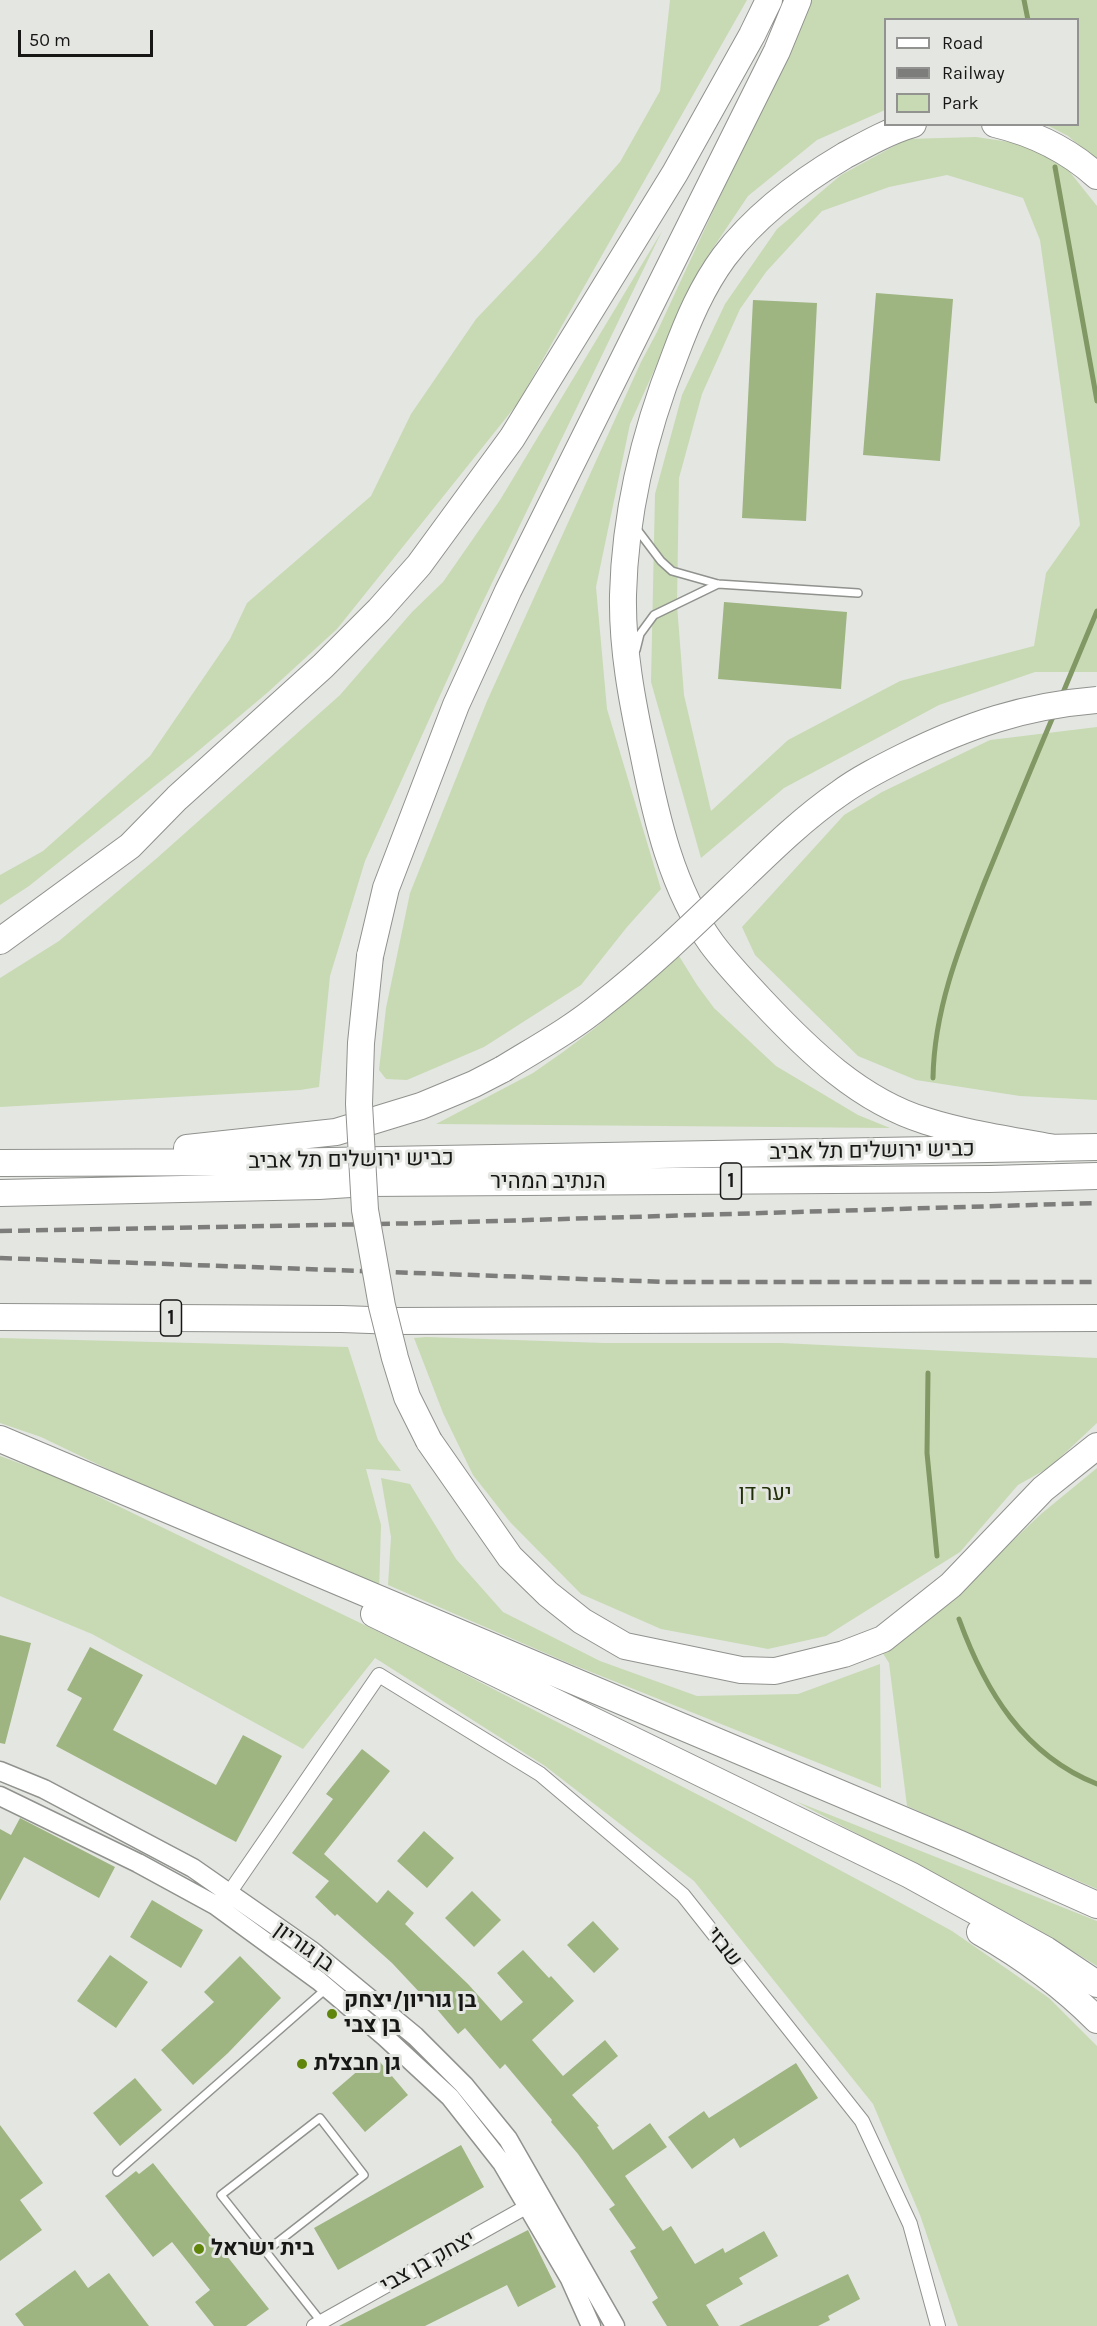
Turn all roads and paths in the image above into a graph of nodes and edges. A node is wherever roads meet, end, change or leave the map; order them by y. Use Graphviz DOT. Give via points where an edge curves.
graph roads {
  1 [pos="769,0"];
  2 [pos="798,0"];
  3 [pos="908,126"];
  4 [pos="1003,126"];
  5 [pos="1097,176"];
  6 [pos="629,519"];
  7 [pos="718,584"];
  8 [pos="858,593"];
  9 [pos="630,679"];
  10 [pos="1097,700"];
  11 [pos="0,941"];
  12 [pos="1097,1147"];
  13 [pos="1054,1148"];
  14 [pos="0,1163"];
  15 [pos="34,1164"];
  16 [pos="1097,1176"];
  17 [pos="0,1193"];
  18 [pos="0,1317"];
  19 [pos="1097,1318"];
  20 [pos="0,1439"];
  21 [pos="1097,1446"];
  22 [pos="74,1470"];
  23 [pos="674,1758"];
  24 [pos="0,1771"];
  25 [pos="0,1796"];
  26 [pos="224,1901"];
  27 [pos="1097,1905"];
  28 [pos="1097,1984"];
  29 [pos="327,1988"];
  30 [pos="1097,2020"];
  31 [pos="117,2172"];
  32 [pos="534,2202"];
  33 [pos="265,2252"];
  34 [pos="320,2324"];
  35 [pos="591,2326"];
  36 [pos="615,2326"];
  37 [pos="938,2326"];
  1 -- 11 [label="highway" via="675,174 519,428 419,565 323,666 177,798 130,846"];
  2 -- 21 [label="highway, bridge" via="777,51 508,591 456,705 386,888 370,956 359,1104 365,1210 382,1306 407,1397 429,1441 510,1557 582,1621 625,1646 741,1670 775,1671 844,1654 883,1639 951,1585 1043,1490"];
  3 -- 6 [label="highway" via="883,136 790,192 727,254 709,279 656,402"];
  4 -- 5 [label="highway" via="1053,146"];
  6 -- 7 [label="lane" via="672,571"];
  6 -- 9 [label="highway" via="623,596"];
  7 -- 8 [label="lane"];
  7 -- 9 [label="lane" via="654,615 640,634"];
  9 -- 13 [label="highway" via="651,799 679,883 712,944 745,983 794,1035 843,1078 879,1101 925,1121"];
  10 -- 15 [label="highway, bridge" via="1001,716 959,731 840,793 794,829 601,1005 567,1030 474,1084 421,1106 336,1132"];
  12 -- 13 [label="highway, כביש ירושלים תל אביב / 1"];
  13 -- 15 [label="highway, כביש ירושלים תל אביב / 1"];
  14 -- 15 [label="highway, כביש ירושלים תל אביב / 1"];
  16 -- 17 [label="highway, הנתיב המהיר / 1" via="366,1183"];
  18 -- 19 [label="highway, 1" via="397,1321"];
  20 -- 22 [label="highway"];
  22 -- 23 [label="highway"];
  22 -- 27 [label="highway"];
  23 -- 28 [label="highway" via="910,1875 1046,1950"];
  23 -- 30 [label="highway" via="994,1940 1066,1992"];
  24 -- 26 [label="street, בן גוריון" via="64,1799 193,1868"];
  25 -- 26 [label="street, בן גוריון"];
  26 -- 29 [label="street, בן גוריון"];
  26 -- 32 [label="street, בן גוריון" via="312,1951 415,2036 464,2085 508,2139"];
  26 -- 37 [label="street, שבזי" via="379,1675 540,1774 683,1895 862,2121 910,2224"];
  29 -- 31 [label="lane"];
  29 -- 32 [label="street, בן גוריון" via="450,2097"];
  32 -- 34 [label="street, יצחק בן צבי"];
  32 -- 35 [label="street, בן גוריון"];
  32 -- 36 [label="street, בן גוריון"];
  33 -- 33 [label="lane" via="364,2175 320,2118 221,2195"];
  33 -- 34 [label="lane"];
}
